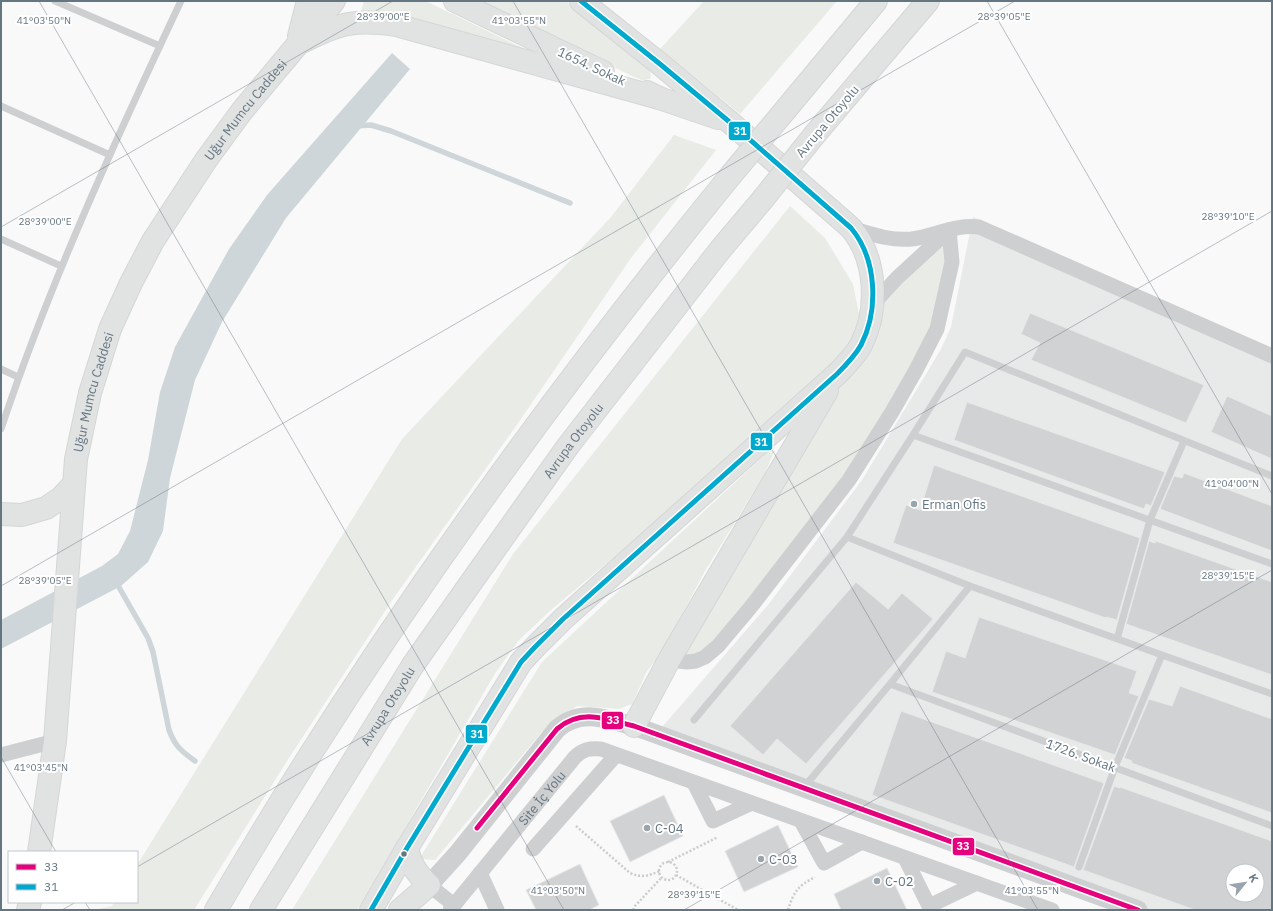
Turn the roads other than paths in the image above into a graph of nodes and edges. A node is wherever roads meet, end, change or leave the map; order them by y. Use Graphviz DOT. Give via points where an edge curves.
graph roads {
  1 [pos="55,1"];
  2 [pos="181,1"];
  3 [pos="308,1"];
  4 [pos="334,1"];
  5 [pos="455,1"];
  6 [pos="581,1"];
  7 [pos="876,1"];
  8 [pos="928,1"];
  9 [pos="296,45"];
  10 [pos="160,46"];
  11 [pos="659,98"];
  12 [pos="1,106"];
  13 [pos="732,124"];
  14 [pos="110,155"];
  15 [pos="851,228"];
  16 [pos="949,230"];
  17 [pos="1,239"];
  18 [pos="61,266"];
  19 [pos="872,305"];
  20 [pos="1272,356"];
  21 [pos="1,369"];
  22 [pos="838,374"];
  23 [pos="18,377"];
  24 [pos="1,429"];
  25 [pos="913,435"];
  26 [pos="1184,441"];
  27 [pos="1272,476"];
  28 [pos="74,484"];
  29 [pos="1,514"];
  30 [pos="1150,520"];
  31 [pos="847,537"];
  32 [pos="1272,564"];
  33 [pos="970,586"];
  34 [pos="1117,639"];
  35 [pos="1162,655"];
  36 [pos="669,660"];
  37 [pos="890,684"];
  38 [pos="1272,694"];
  39 [pos="694,720"];
  40 [pos="634,726"];
  41 [pos="55,742"];
  42 [pos="1,755"];
  43 [pos="616,755"];
  44 [pos="1115,767"];
  45 [pos="694,783"];
  46 [pos="803,788"];
  47 [pos="752,803"];
  48 [pos="801,821"];
  49 [pos="1272,826"];
  50 [pos="862,842"];
  51 [pos="407,848"];
  52 [pos="533,849"];
  53 [pos="39,851"];
  54 [pos="905,858"];
  55 [pos="1079,867"];
  56 [pos="480,873"];
  57 [pos="977,883"];
  58 [pos="428,885"];
  59 [pos="407,908"];
  60 [pos="452,908"];
  61 [pos="1044,908"];
  62 [pos="216,910"];
  63 [pos="261,910"];
  64 [pos="371,910"];
  65 [pos="497,910"];
  66 [pos="1138,910"];
  1 -- 10 [label="lane"];
  2 -- 10 [label="lane"];
  3 -- 9 [label="main road"];
  4 -- 9 [label="main road, Uğur Mumcu Caddesi"];
  5 -- 11 [label="main road, 1654. Sokak"];
  6 -- 13 [label="main road, 1654. Sokak"];
  7 -- 62 [label="main road, bridge" via="665,256 526,438 457,534 318,741"];
  8 -- 63 [label="main road, Avrupa Otoyolu, bridge" via="720,250 568,446 413,665"];
  9 -- 11 [label="main road" via="337,26 358,22 380,22 433,34"];
  9 -- 28 [label="main road, Uğur Mumcu Caddesi" via="206,160 153,241 130,283 110,329 90,393 76,459"];
  10 -- 14 [label="lane"];
  11 -- 13 [label="main road, 1654. Sokak"];
  12 -- 14 [label="lane"];
  13 -- 15 [label="main road, 1654. Sokak"];
  14 -- 18 [label="lane"];
  15 -- 16 [label="street" via="899,240"];
  15 -- 19 [label="main road, 1654. Sokak" via="870,264"];
  16 -- 19 [label="street"];
  16 -- 20 [label="street" via="970,226 987,230"];
  16 -- 36 [label="street" via="952,262 937,328 892,412 849,480 718,646 696,661"];
  17 -- 18 [label="lane"];
  18 -- 23 [label="lane"];
  19 -- 22 [label="main road, 1654. Sokak" via="867,330 860,346"];
  21 -- 23 [label="lane"];
  22 -- 36 [label="main road"];
  22 -- 51 [label="main road, 1654. Sokak" via="563,619 521,662"];
  23 -- 24 [label="lane"];
  25 -- 26 [label="lane" via="965,352"];
  25 -- 30 [label="lane"];
  25 -- 31 [label="lane"];
  26 -- 27 [label="lane"];
  26 -- 30 [label="lane"];
  28 -- 29 [label="main road" via="61,498 46,508 22,515"];
  28 -- 41 [label="main road, Uğur Mumcu Caddesi"];
  30 -- 32 [label="lane"];
  30 -- 34 [label="lane"];
  31 -- 33 [label="lane"];
  31 -- 39 [label="lane"];
  33 -- 34 [label="lane"];
  33 -- 37 [label="lane"];
  34 -- 35 [label="lane"];
  35 -- 38 [label="lane"];
  35 -- 44 [label="lane"];
  36 -- 40 [label="main road"];
  37 -- 44 [label="lane, 1726. Sokak"];
  37 -- 46 [label="lane"];
  40 -- 46 [label="street"];
  40 -- 58 [label="street" via="592,717 578,717 563,724 550,736 458,853"];
  41 -- 42 [label="street"];
  41 -- 53 [label="main road, Uğur Mumcu Caddesi"];
  43 -- 45 [label="street, Site İç Yolu"];
  43 -- 52 [label="street, Site İç Yolu"];
  43 -- 56 [label="street, Site İç Yolu" via="595,748 580,752"];
  44 -- 49 [label="lane, 1726. Sokak"];
  44 -- 55 [label="lane"];
  45 -- 47 [label="street, Site İç Yolu"];
  45 -- 47 [label="street" via="713,821"];
  46 -- 66 [label="street"];
  47 -- 48 [label="street, Site İç Yolu"];
  48 -- 50 [label="street, Site İç Yolu"];
  48 -- 50 [label="street" via="824,863"];
  50 -- 54 [label="street, Site İç Yolu"];
  51 -- 58 [label="main road" via="409,860"];
  51 -- 64 [label="main road, 1654. Sokak"];
  54 -- 57 [label="street, Site İç Yolu"];
  54 -- 57 [label="street" via="929,906"];
  56 -- 60 [label="street, Site İç Yolu"];
  56 -- 65 [label="street"];
  57 -- 61 [label="street, Site İç Yolu"];
  58 -- 59 [label="main road"];
  58 -- 60 [label="street"];
}
